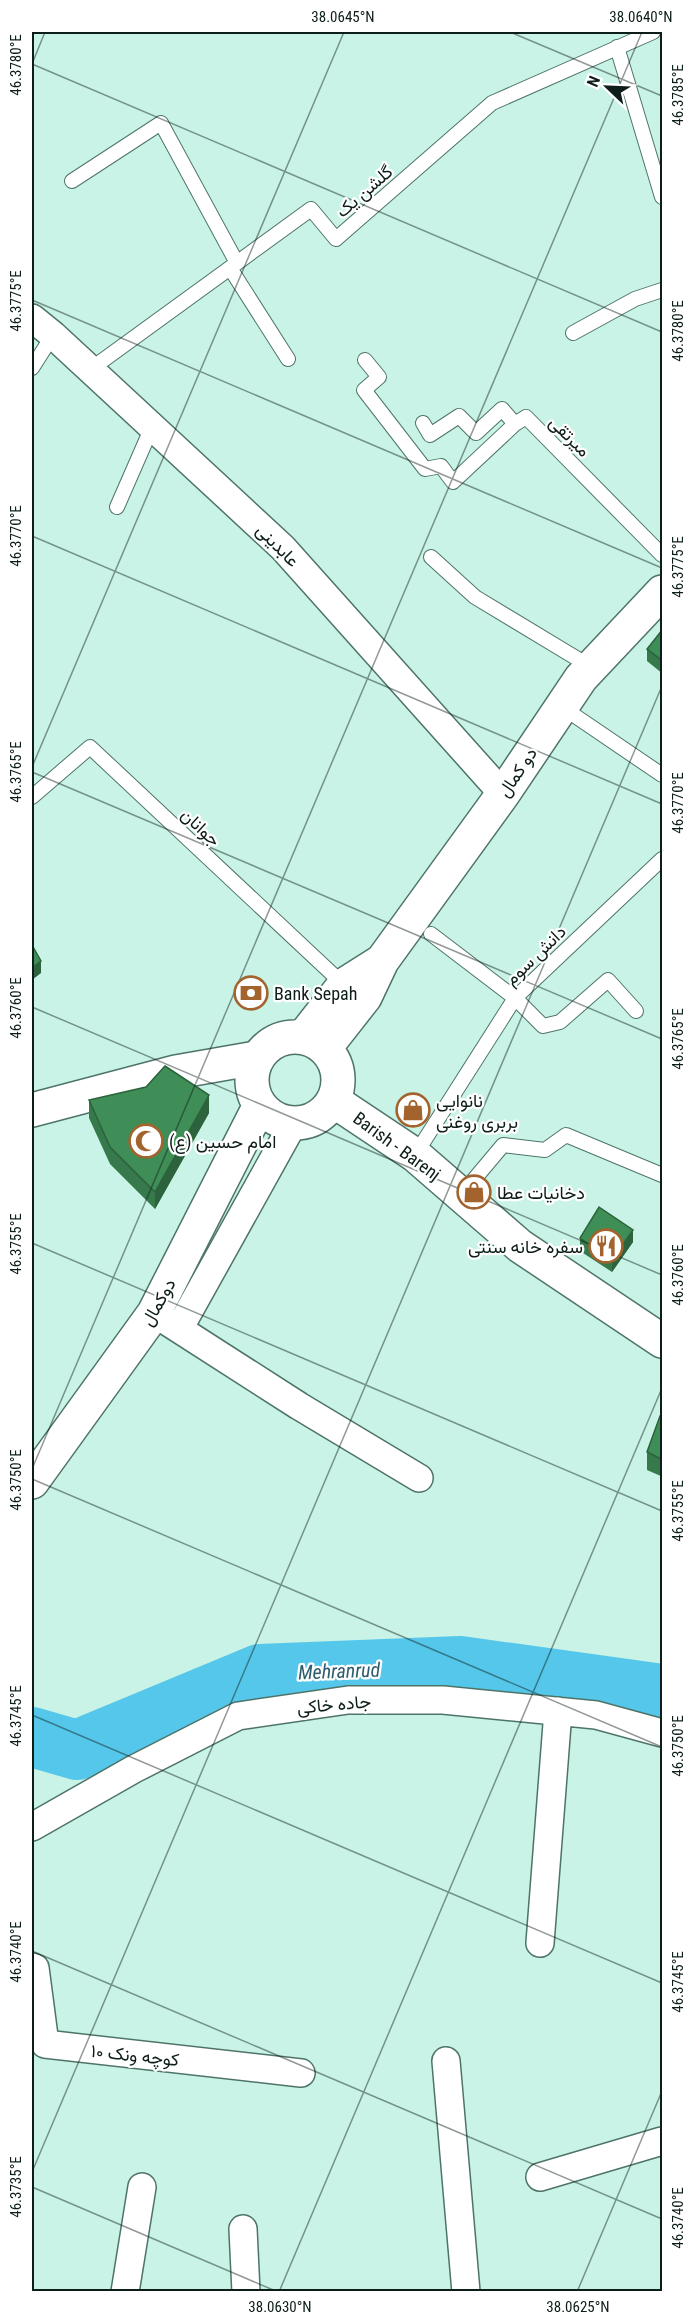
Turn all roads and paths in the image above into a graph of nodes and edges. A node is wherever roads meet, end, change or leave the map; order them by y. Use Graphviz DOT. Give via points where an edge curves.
graph roads {
  1 [pos="653,32"];
  2 [pos="617,47"];
  3 [pos="72,181"];
  4 [pos="663,197"];
  5 [pos="233,265"];
  6 [pos="663,290"];
  7 [pos="32,318"];
  8 [pos="573,333"];
  9 [pos="53,335"];
  10 [pos="288,359"];
  11 [pos="365,360"];
  12 [pos="32,368"];
  13 [pos="91,369"];
  14 [pos="423,423"];
  15 [pos="515,424"];
  16 [pos="153,427"];
  17 [pos="117,507"];
  18 [pos="663,555"];
  19 [pos="431,557"];
  20 [pos="663,592"];
  21 [pos="591,667"];
  22 [pos="562,707"];
  23 [pos="663,775"];
  24 [pos="503,794"];
  25 [pos="32,797"];
  26 [pos="663,859"];
  27 [pos="431,934"];
  28 [pos="382,962"];
  29 [pos="344,984"];
  30 [pos="515,999"];
  31 [pos="636,1011"];
  32 [pos="315,1042"];
  33 [pos="256,1058"];
  34 [pos="334,1101"];
  35 [pos="260,1107"];
  36 [pos="32,1110"];
  37 [pos="293,1124"];
  38 [pos="415,1155"];
  39 [pos="663,1175"];
  40 [pos="461,1195"];
  41 [pos="167,1321"];
  42 [pos="663,1341"];
  43 [pos="419,1478"];
  44 [pos="32,1482"];
  45 [pos="558,1711"];
  46 [pos="663,1733"];
  47 [pos="32,1827"];
  48 [pos="540,1943"];
  49 [pos="33,1968"];
  50 [pos="446,2061"];
  51 [pos="301,2073"];
  52 [pos="663,2141"];
  53 [pos="540,2177"];
  54 [pos="142,2187"];
  55 [pos="243,2229"];
  56 [pos="125,2292"];
  57 [pos="246,2292"];
  58 [pos="466,2292"];
  1 -- 2 [label="lane, گلشن یک"];
  2 -- 4 [label="lane"];
  2 -- 5 [label="lane, گلشن یک" via="492,103 336,239 311,209"];
  3 -- 5 [label="lane" via="161,123"];
  5 -- 10 [label="lane"];
  5 -- 13 [label="lane, گلشن یک"];
  6 -- 8 [label="lane" via="635,299"];
  7 -- 9 [label="street, عابدینی"];
  9 -- 12 [label="lane"];
  9 -- 13 [label="street, عابدینی"];
  11 -- 15 [label="lane" via="379,377 364,390 425,469 441,466 453,482"];
  13 -- 16 [label="street, عابدینی"];
  14 -- 15 [label="lane, میرتقی" via="430,435 459,416 476,433 502,409"];
  15 -- 18 [label="lane, میرتقی" via="526,417"];
  16 -- 17 [label="lane"];
  16 -- 24 [label="street, عابدینی" via="283,548"];
  19 -- 21 [label="lane" via="475,597"];
  20 -- 21 [label="main road, دو کمال"];
  21 -- 22 [label="main road, دو کمال"];
  22 -- 23 [label="lane"];
  22 -- 24 [label="main road, دو کمال"];
  24 -- 28 [label="main road, دو کمال"];
  25 -- 29 [label="lane, جوانان" via="90,747"];
  26 -- 30 [label="lane, دانش سوم"];
  27 -- 30 [label="lane"];
  28 -- 29 [label="main road, دو کمال"];
  28 -- 32 [label="main road, دو کمال" via="365,997"];
  29 -- 32 [label="main road, دو کمال"];
  30 -- 31 [label="lane" via="543,1026 560,1022 608,980"];
  30 -- 38 [label="lane, دانش سوم"];
  32 -- 33 [label="main road" via="286,1037 269,1044"];
  32 -- 34 [label="main road" via="336,1064 339,1083"];
  33 -- 35 [label="main road" via="251,1074 252,1091"];
  33 -- 36 [label="main road" via="176,1072"];
  34 -- 37 [label="main road" via="317,1118"];
  34 -- 38 [label="main road, Barish - Barenj"];
  35 -- 37 [label="main road" via="274,1119"];
  35 -- 41 [label="main road, دوکمال"];
  37 -- 41 [label="street"];
  38 -- 40 [label="main road, Barish - Barenj"];
  39 -- 40 [label="lane" via="566,1136 545,1150 503,1145"];
  40 -- 42 [label="main road, Barish - Barenj" via="520,1246"];
  41 -- 43 [label="street"];
  41 -- 44 [label="main road, دوکمال"];
  45 -- 46 [label="street, جاده خاکی" via="596,1715"];
  45 -- 47 [label="street, جاده خاکی" via="443,1700 348,1700 238,1716"];
  45 -- 48 [label="street"];
  49 -- 51 [label="street, کوچه ونک ۱۰" via="45,2044"];
  50 -- 58 [label="street"];
  52 -- 53 [label="street"];
  54 -- 56 [label="street"];
  55 -- 57 [label="street"];
}
